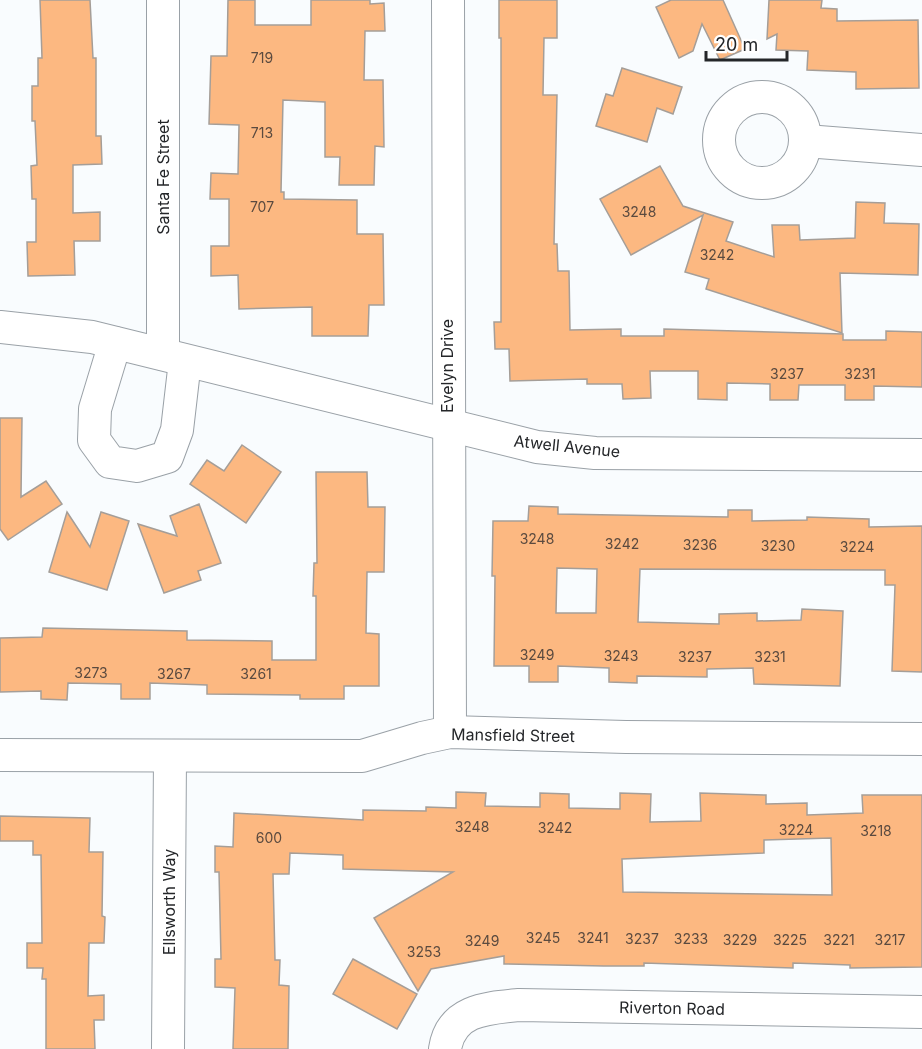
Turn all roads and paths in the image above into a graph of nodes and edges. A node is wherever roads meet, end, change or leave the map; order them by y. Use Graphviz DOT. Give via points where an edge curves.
graph roads {
  1 [pos="163,0"];
  2 [pos="448,0"];
  3 [pos="806,141"];
  4 [pos="922,150"];
  5 [pos="0,327"];
  6 [pos="115,343"];
  7 [pos="174,358"];
  8 [pos="447,426"];
  9 [pos="922,455"];
  10 [pos="450,732"];
  11 [pos="922,739"];
  12 [pos="0,755"];
  13 [pos="170,756"];
  14 [pos="922,1012"];
  15 [pos="168,1049"];
  16 [pos="445,1049"];
  1 -- 7 [label="street, Santa Fe Street"];
  2 -- 8 [label="street, Evelyn Drive"];
  3 -- 4 [label="street"];
  5 -- 6 [label="street, Atwell Avenue"];
  6 -- 7 [label="street, Atwell Avenue"];
  6 -- 7 [label="street" via="95,409 94,440 110,462 137,466 167,457 177,430"];
  7 -- 8 [label="street, Atwell Avenue"];
  8 -- 9 [label="street, Atwell Avenue" via="537,447 595,453"];
  8 -- 10 [label="street, Evelyn Drive"];
  10 -- 11 [label="street, Mansfield Street"];
  10 -- 13 [label="street, Mansfield Street" via="362,756"];
  12 -- 13 [label="street, Mansfield Street"];
  13 -- 15 [label="street, Ellsworth Way"];
  14 -- 16 [label="street, Riverton Road" via="480,1008 452,1028"];
}
